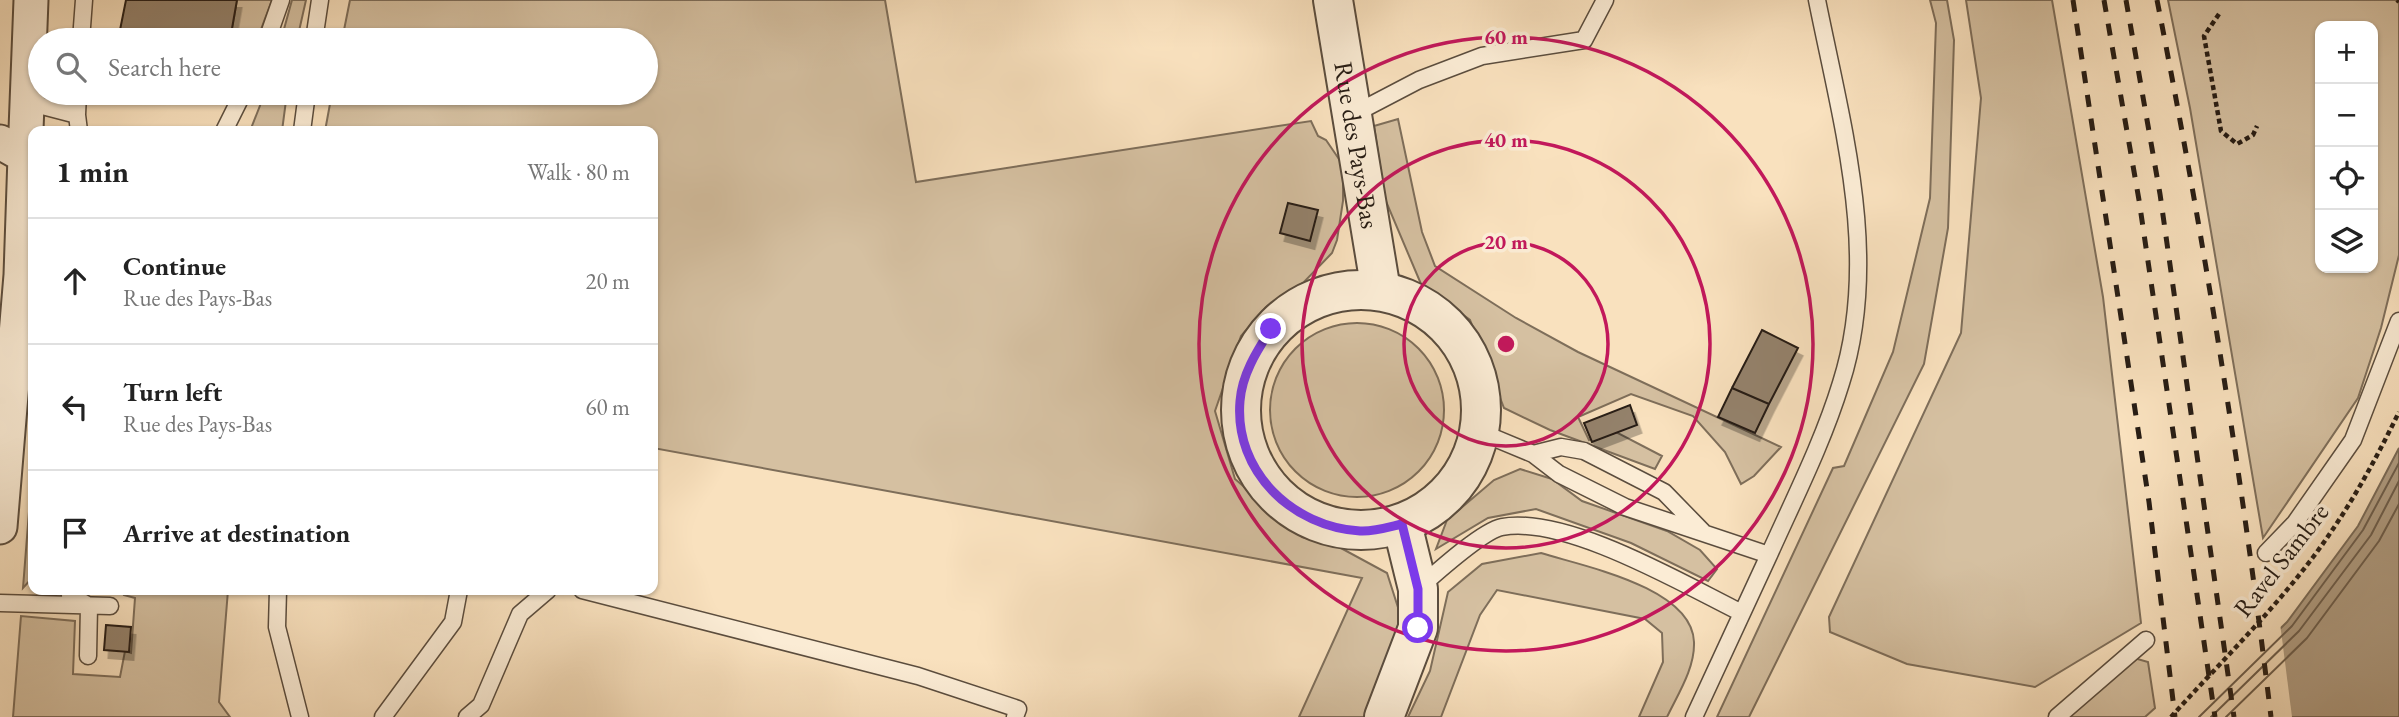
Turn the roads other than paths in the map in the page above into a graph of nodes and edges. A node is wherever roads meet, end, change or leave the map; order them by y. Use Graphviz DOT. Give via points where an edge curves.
graph roads {
  1 [pos="31,0"];
  2 [pos="84,0"];
  3 [pos="281,0"];
  4 [pos="320,0"];
  5 [pos="1333,0"];
  6 [pos="1605,0"];
  7 [pos="1817,0"];
  8 [pos="30,28"];
  9 [pos="82,28"];
  10 [pos="271,28"];
  11 [pos="316,28"];
  12 [pos="28,76"];
  13 [pos="27,102"];
  14 [pos="34,105"];
  15 [pos="78,105"];
  16 [pos="237,105"];
  17 [pos="305,105"];
  18 [pos="1352,116"];
  19 [pos="78,123"];
  20 [pos="226,126"];
  21 [pos="303,126"];
  22 [pos="13,149"];
  23 [pos="1381,290"];
  24 [pos="2399,321"];
  25 [pos="1480,432"];
  26 [pos="1533,454"];
  27 [pos="1402,524"];
  28 [pos="0,527"];
  29 [pos="1705,534"];
  30 [pos="2266,553"];
  31 [pos="1769,555"];
  32 [pos="1418,589"];
  33 [pos="70,595"];
  34 [pos="278,595"];
  35 [pos="458,595"];
  36 [pos="542,595"];
  37 [pos="602,595"];
  38 [pos="0,603"];
  39 [pos="89,606"];
  40 [pos="110,606"];
  41 [pos="1742,613"];
  42 [pos="2147,640"];
  43 [pos="88,656"];
  44 [pos="1021,714"];
  45 [pos="300,717"];
  46 [pos="383,717"];
  47 [pos="467,717"];
  48 [pos="1384,717"];
  49 [pos="1694,717"];
  50 [pos="2057,717"];
  1 -- 8 [label="street"];
  2 -- 9 [label="lane"];
  3 -- 10 [label="lane"];
  4 -- 11 [label="lane"];
  5 -- 18 [label="street, Rue des Pays-Bas"];
  6 -- 18 [label="lane" via="1584,40 1482,56 1419,80"];
  7 -- 31 [label="lane" via="1861,251 1857,306 1842,382"];
  12 -- 13 [label="street"];
  13 -- 22 [label="street"];
  14 -- 19 [label="lane"];
  15 -- 19 [label="lane"];
  16 -- 20 [label="lane"];
  17 -- 21 [label="lane"];
  18 -- 23 [label="street, Rue des Pays-Bas"];
  22 -- 28 [label="street" via="21,275"];
  23 -- 25 [label="street" via="1417,303 1448,326 1470,357 1480,394"];
  23 -- 27 [label="street" via="1340,291 1302,304 1271,329 1250,362 1240,402 1242,428 1260,478 1287,507 1323,526 1362,532"];
  24 -- 30 [label="lane" via="2353,440 2295,523"];
  25 -- 26 [label="lane"];
  25 -- 27 [label="street" via="1465,471 1438,503"];
  26 -- 29 [label="lane" via="1559,474 1625,507"];
  26 -- 29 [label="lane" via="1561,447 1584,452 1664,492"];
  27 -- 32 [label="street"];
  29 -- 31 [label="lane"];
  31 -- 41 [label="lane"];
  32 -- 41 [label="lane" via="1499,527 1536,526 1623,555"];
  32 -- 48 [label="street" via="1418,628"];
  33 -- 39 [label="lane"];
  34 -- 45 [label="lane" via="277,627"];
  35 -- 46 [label="lane" via="453,622"];
  36 -- 47 [label="lane" via="520,614 481,705"];
  37 -- 44 [label="lane" via="918,676"];
  38 -- 39 [label="lane"];
  39 -- 40 [label="lane"];
  39 -- 43 [label="lane"];
  41 -- 49 [label="lane"];
  42 -- 50 [label="lane"];
}
